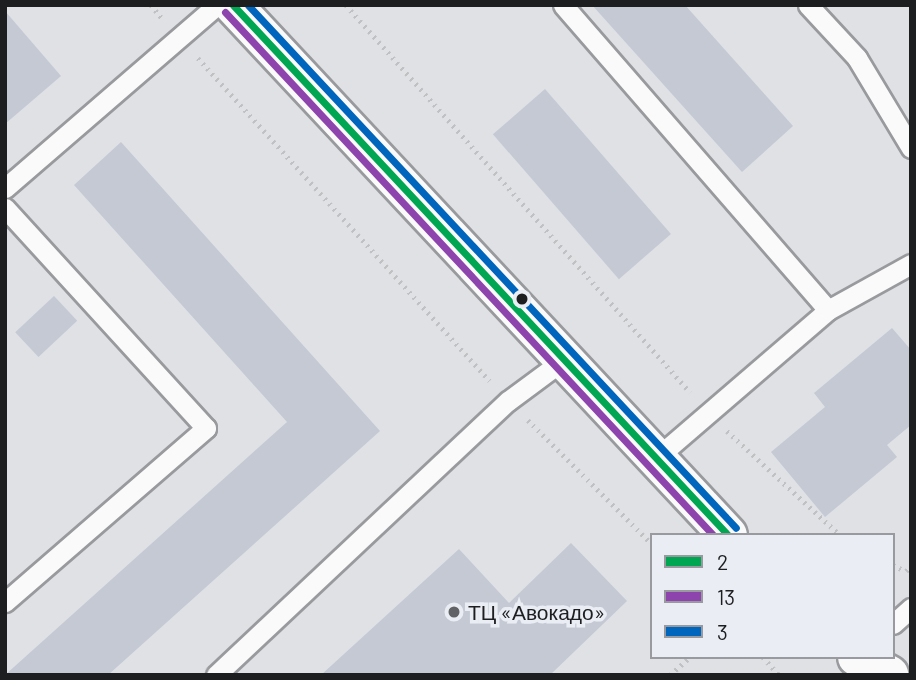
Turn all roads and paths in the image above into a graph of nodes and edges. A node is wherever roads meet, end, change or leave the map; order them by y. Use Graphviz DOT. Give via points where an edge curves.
graph roads {
  1 [pos="151,5"];
  2 [pos="217,5"];
  3 [pos="233,5"];
  4 [pos="346,5"];
  5 [pos="562,5"];
  6 [pos="808,5"];
  7 [pos="179,38"];
  8 [pos="911,148"];
  9 [pos="5,188"];
  10 [pos="9,220"];
  11 [pos="911,264"];
  12 [pos="828,310"];
  13 [pos="562,360"];
  14 [pos="509,401"];
  15 [pos="708,414"];
  16 [pos="655,458"];
  17 [pos="726,533"];
  18 [pos="838,533"];
  19 [pos="650,542"];
  20 [pos="895,566"];
  21 [pos="911,566"];
  22 [pos="5,602"];
  23 [pos="911,608"];
  24 [pos="895,622"];
  25 [pos="688,659"];
  26 [pos="765,659"];
  27 [pos="861,659"];
  28 [pos="216,675"];
  29 [pos="670,675"];
  30 [pos="779,675"];
  31 [pos="888,675"];
  1 -- 7 [label="path"];
  2 -- 7 [label="lane"];
  3 -- 13 [label="main road"];
  4 -- 15 [label="path"];
  5 -- 12 [label="lane"];
  6 -- 8 [label="lane" via="857,58"];
  7 -- 9 [label="lane"];
  7 -- 14 [label="path"];
  10 -- 22 [label="lane" via="206,428"];
  11 -- 12 [label="lane"];
  12 -- 15 [label="lane"];
  13 -- 14 [label="lane"];
  13 -- 16 [label="main road"];
  14 -- 19 [label="path"];
  14 -- 28 [label="lane"];
  15 -- 16 [label="lane"];
  15 -- 18 [label="path"];
  16 -- 17 [label="main road"];
  20 -- 21 [label="path" via="906,571"];
  23 -- 24 [label="lane"];
  25 -- 29 [label="path"];
  26 -- 30 [label="path"];
  27 -- 31 [label="main road"];
}
